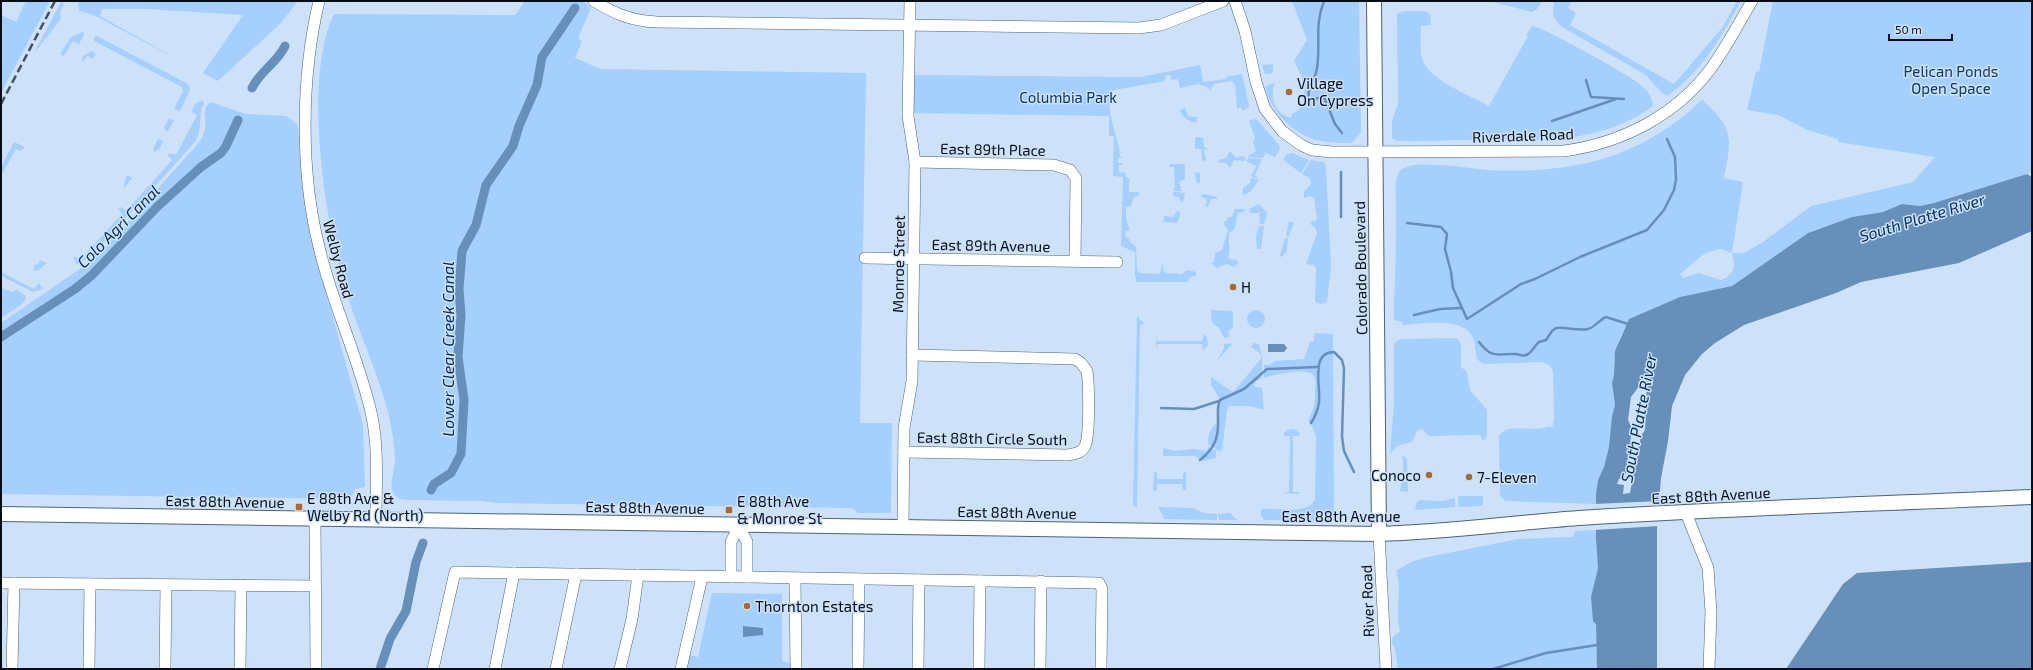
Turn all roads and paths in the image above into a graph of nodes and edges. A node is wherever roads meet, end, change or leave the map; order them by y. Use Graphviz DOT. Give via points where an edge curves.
graph roads {
  1 [pos="319,1"];
  2 [pos="594,1"];
  3 [pos="910,1"];
  4 [pos="1223,1"];
  5 [pos="1235,1"];
  6 [pos="1374,1"];
  7 [pos="1752,1"];
  8 [pos="910,25"];
  9 [pos="1376,153"];
  10 [pos="915,162"];
  11 [pos="865,258"];
  12 [pos="913,259"];
  13 [pos="1075,261"];
  14 [pos="1117,262"];
  15 [pos="912,355"];
  16 [pos="904,452"];
  17 [pos="2032,497"];
  18 [pos="1686,513"];
  19 [pos="1,514"];
  20 [pos="315,519"];
  21 [pos="376,520"];
  22 [pos="739,526"];
  23 [pos="903,528"];
  24 [pos="1379,534"];
  25 [pos="514,573"];
  26 [pos="576,574"];
  27 [pos="638,575"];
  28 [pos="702,577"];
  29 [pos="731,577"];
  30 [pos="747,577"];
  31 [pos="795,579"];
  32 [pos="859,580"];
  33 [pos="920,580"];
  34 [pos="980,580"];
  35 [pos="1041,581"];
  36 [pos="1,583"];
  37 [pos="14,583"];
  38 [pos="90,584"];
  39 [pos="166,585"];
  40 [pos="241,586"];
  41 [pos="316,586"];
  42 [pos="1386,668"];
  43 [pos="12,669"];
  44 [pos="89,669"];
  45 [pos="165,669"];
  46 [pos="240,669"];
  47 [pos="316,669"];
  48 [pos="433,669"];
  49 [pos="495,669"];
  50 [pos="556,669"];
  51 [pos="620,669"];
  52 [pos="681,669"];
  53 [pos="796,669"];
  54 [pos="858,669"];
  55 [pos="918,669"];
  56 [pos="979,669"];
  57 [pos="1040,669"];
  58 [pos="1102,669"];
  59 [pos="1709,669"];
  1 -- 21 [label="street, Welby Road" via="309,50 306,83 307,169 313,223 324,270 370,411 376,444"];
  2 -- 8 [label="street" via="620,16 637,21"];
  3 -- 8 [label="street, Monroe Street"];
  4 -- 8 [label="street" via="1160,25 1139,28"];
  5 -- 9 [label="street, Riverdale Road" via="1248,41 1261,98 1267,112 1282,131 1292,140 1312,150"];
  6 -- 9 [label="main road, Colorado Boulevard"];
  7 -- 9 [label="street, Riverdale Road" via="1721,54 1701,81 1668,111 1625,135 1594,146 1564,151"];
  8 -- 10 [label="street, Monroe Street" via="908,116"];
  9 -- 24 [label="main road, Colorado Boulevard"];
  10 -- 12 [label="street, Monroe Street"];
  10 -- 13 [label="street, East 89th Place" via="1054,165 1070,170 1076,178"];
  11 -- 12 [label="street, East 89th Avenue"];
  12 -- 13 [label="street, East 89th Avenue"];
  12 -- 15 [label="street, Monroe Street"];
  13 -- 14 [label="street, East 89th Avenue"];
  15 -- 16 [label="street, Monroe Street" via="912,380 904,428"];
  15 -- 16 [label="street, East 88th Circle South" via="1075,359 1083,364 1087,371 1087,440 1079,452 1067,455"];
  16 -- 23 [label="street, Monroe Street"];
  17 -- 18 [label="main road, East 88th Avenue"];
  18 -- 24 [label="main road, East 88th Avenue" via="1580,518 1495,524 1433,532"];
  18 -- 59 [label="street" via="1708,568 1711,612"];
  19 -- 20 [label="main road, East 88th Avenue"];
  20 -- 21 [label="main road, East 88th Avenue"];
  20 -- 41 [label="street"];
  21 -- 22 [label="main road, East 88th Avenue"];
  22 -- 23 [label="main road, East 88th Avenue"];
  22 -- 29 [label="street" via="731,542"];
  22 -- 30 [label="street" via="747,542"];
  23 -- 24 [label="main road, East 88th Avenue"];
  24 -- 42 [label="street, River Road"];
  25 -- 26 [label="street"];
  25 -- 48 [label="street" via="455,572"];
  25 -- 49 [label="street"];
  26 -- 27 [label="street"];
  26 -- 50 [label="street"];
  27 -- 28 [label="street"];
  27 -- 51 [label="street" via="632,619"];
  28 -- 29 [label="street"];
  28 -- 52 [label="street"];
  29 -- 30 [label="street"];
  30 -- 31 [label="street"];
  31 -- 32 [label="street"];
  31 -- 53 [label="street"];
  32 -- 33 [label="street"];
  32 -- 54 [label="street"];
  33 -- 34 [label="street"];
  33 -- 55 [label="street"];
  34 -- 35 [label="street"];
  34 -- 56 [label="street"];
  35 -- 57 [label="street"];
  35 -- 58 [label="street" via="1098,583 1102,589"];
  36 -- 37 [label="street"];
  37 -- 38 [label="street"];
  37 -- 43 [label="street"];
  38 -- 39 [label="street"];
  38 -- 44 [label="street"];
  39 -- 40 [label="street"];
  39 -- 45 [label="street"];
  40 -- 41 [label="street"];
  40 -- 46 [label="street"];
  41 -- 47 [label="street"];
}
